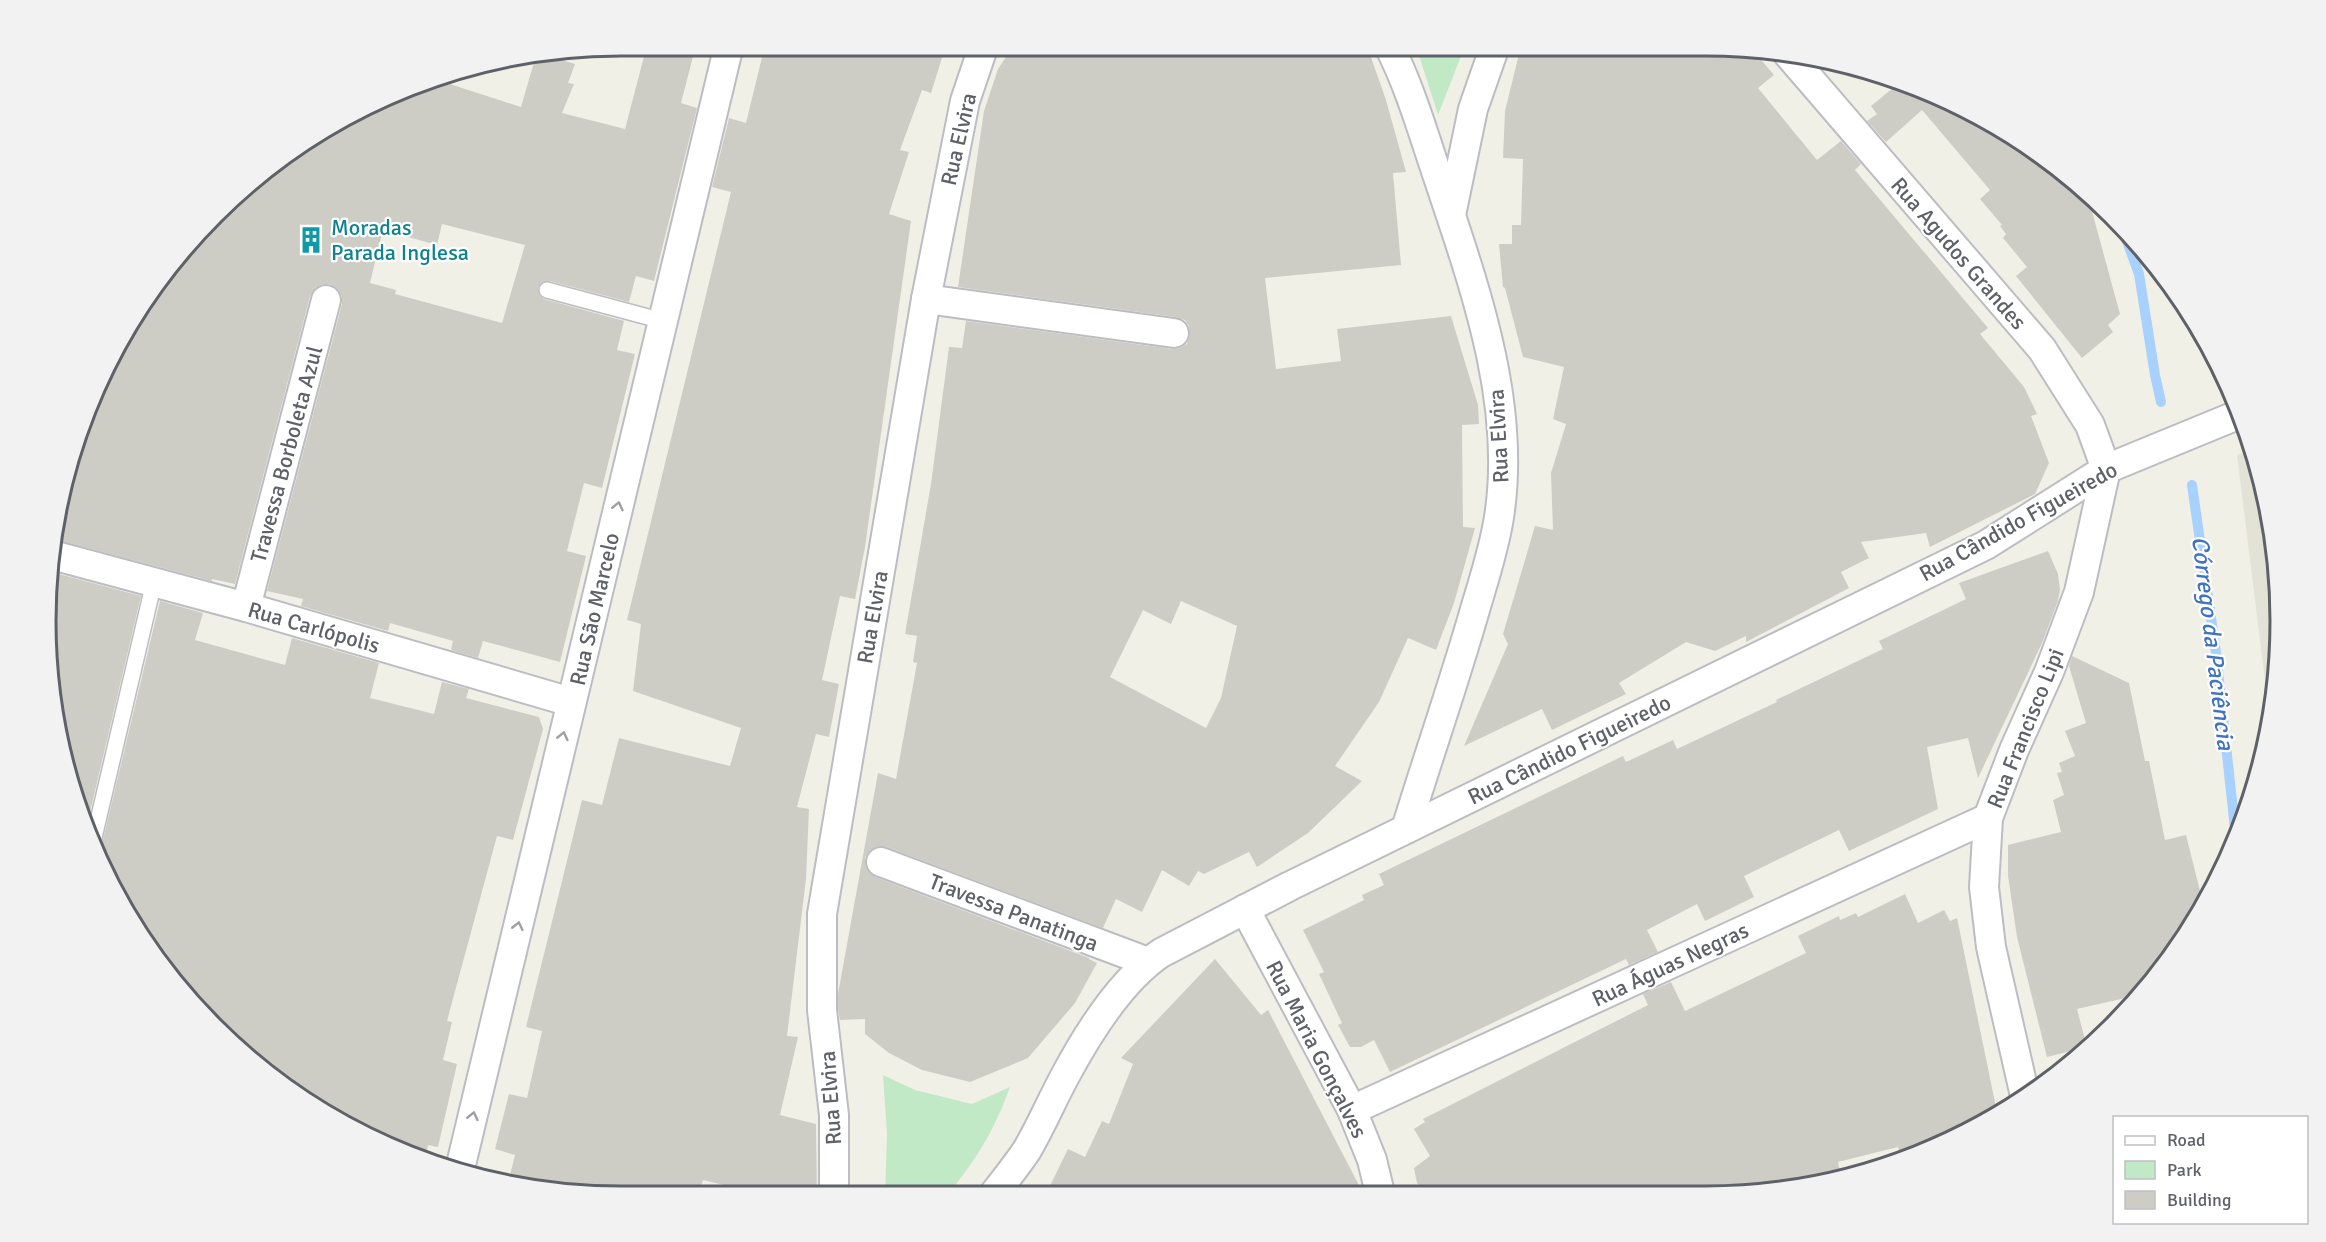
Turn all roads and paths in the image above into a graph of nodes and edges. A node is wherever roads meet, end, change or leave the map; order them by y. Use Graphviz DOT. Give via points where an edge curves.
graph roads {
  1 [pos="726,56"];
  2 [pos="980,56"];
  3 [pos="1394,56"];
  4 [pos="1492,56"];
  5 [pos="1796,63"];
  6 [pos="1451,216"];
  7 [pos="547,290"];
  8 [pos="926,299"];
  9 [pos="326,300"];
  10 [pos="663,321"];
  11 [pos="1174,333"];
  12 [pos="2232,417"];
  13 [pos="2106,469"];
  14 [pos="59,557"];
  15 [pos="154,582"];
  16 [pos="246,607"];
  17 [pos="571,702"];
  18 [pos="1988,818"];
  19 [pos="96,829"];
  20 [pos="1406,829"];
  21 [pos="881,862"];
  22 [pos="1245,909"];
  23 [pos="1148,962"];
  24 [pos="2023,1088"];
  25 [pos="1352,1110"];
  26 [pos="461,1163"];
  27 [pos="834,1186"];
  28 [pos="1000,1186"];
  29 [pos="1378,1186"];
  1 -- 10 [label="street, Rua São Marcelo"];
  2 -- 8 [label="street, Rua Elvira" via="966,101"];
  3 -- 6 [label="street, Rua Elvira" via="1410,92"];
  4 -- 6 [label="street" via="1473,109"];
  5 -- 13 [label="street, Rua Agudos Grandes" via="2042,349 2090,425"];
  6 -- 20 [label="street, Rua Elvira" via="1491,356 1501,413 1499,517 1465,645"];
  7 -- 10 [label="lane"];
  8 -- 11 [label="street"];
  8 -- 27 [label="street, Rua Elvira" via="822,914 822,1010 834,1114"];
  9 -- 16 [label="street, Travessa Borboleta Azul"];
  17 -- 10 [label="street, Rua São Marcelo, one-way"];
  12 -- 13 [label="street, Rua Cândido Figueiredo"];
  13 -- 18 [label="street, Rua Francisco Lipi" via="2079,592"];
  13 -- 20 [label="street, Rua Cândido Figueiredo" via="1986,545"];
  14 -- 15 [label="street, Rua Carlópolis"];
  15 -- 16 [label="street, Rua Carlópolis"];
  15 -- 19 [label="lane"];
  16 -- 17 [label="street, Rua Carlópolis"];
  26 -- 17 [label="street, Rua São Marcelo, one-way"];
  18 -- 24 [label="street, Rua Francisco Lipi" via="1984,887 1991,947"];
  18 -- 25 [label="street, Rua Águas Negras"];
  20 -- 22 [label="street, Rua Cândido Figueiredo"];
  21 -- 23 [label="street, Travessa Panatinga"];
  22 -- 23 [label="street, Rua Cândido Figueiredo"];
  22 -- 25 [label="street, Rua Maria Gonçalves"];
  23 -- 28 [label="street, Rua Cândido Figueiredo" via="1094,1028 1027,1149"];
  25 -- 29 [label="street, Rua Maria Gonçalves"];
}
